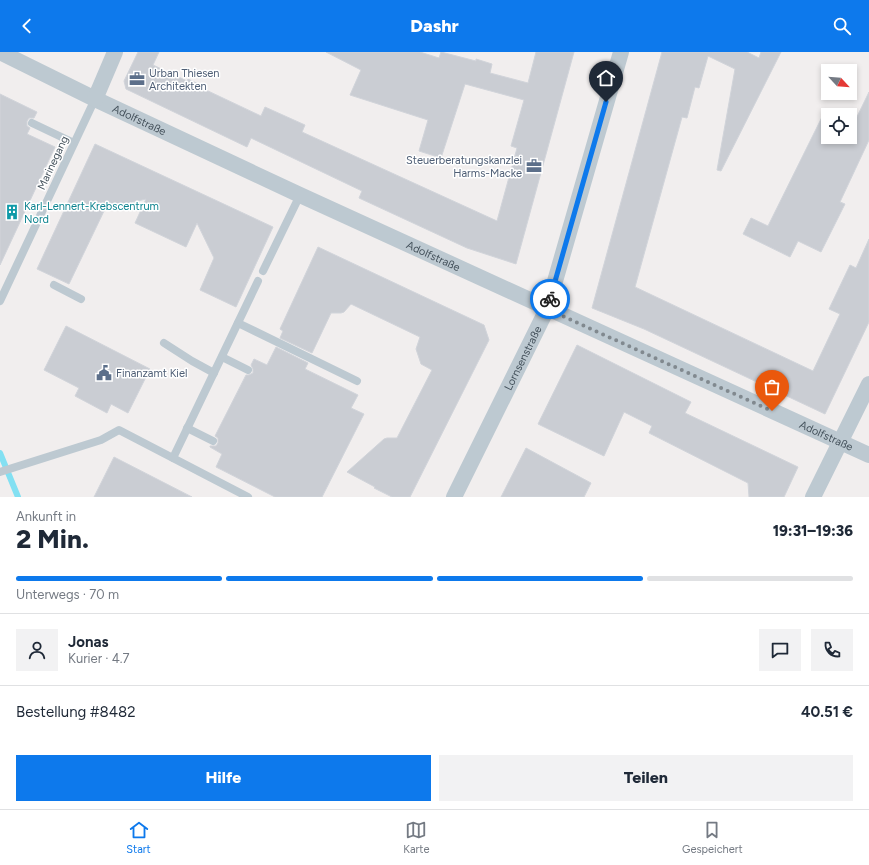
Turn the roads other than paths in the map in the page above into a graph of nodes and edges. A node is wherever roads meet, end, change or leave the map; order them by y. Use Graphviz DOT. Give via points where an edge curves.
graph roads {
  1 [pos="115,52"];
  2 [pos="621,52"];
  3 [pos="4,53"];
  4 [pos="94,99"];
  5 [pos="32,123"];
  6 [pos="74,143"];
  7 [pos="300,195"];
  8 [pos="263,271"];
  9 [pos="258,281"];
  10 [pos="54,285"];
  11 [pos="81,299"];
  12 [pos="0,302"];
  13 [pos="547,309"];
  14 [pos="238,323"];
  15 [pos="164,343"];
  16 [pos="222,357"];
  17 [pos="248,370"];
  18 [pos="214,372"];
  19 [pos="357,381"];
  20 [pos="869,384"];
  21 [pos="187,428"];
  22 [pos="213,441"];
  23 [pos="840,442"];
  24 [pos="869,455"];
  25 [pos="173,458"];
  26 [pos="0,472"];
  27 [pos="248,497"];
  28 [pos="454,497"];
  29 [pos="813,497"];
  1 -- 4 [label="street"];
  2 -- 13 [label="street, Lornsenstraße"];
  3 -- 4 [label="street, Adolfstraße"];
  4 -- 6 [label="lane, Marinegang"];
  4 -- 7 [label="street, Adolfstraße"];
  5 -- 6 [label="lane"];
  6 -- 12 [label="lane, Marinegang"];
  7 -- 8 [label="lane"];
  7 -- 13 [label="street, Adolfstraße"];
  9 -- 14 [label="lane"];
  10 -- 11 [label="lane"];
  13 -- 23 [label="street, Adolfstraße"];
  13 -- 28 [label="street, Lornsenstraße"];
  14 -- 16 [label="lane"];
  14 -- 19 [label="lane"];
  15 -- 18 [label="lane"];
  16 -- 17 [label="lane"];
  16 -- 18 [label="lane"];
  18 -- 21 [label="lane"];
  20 -- 23 [label="street"];
  21 -- 22 [label="lane"];
  21 -- 25 [label="lane"];
  23 -- 24 [label="street, Adolfstraße"];
  23 -- 29 [label="street"];
  25 -- 26 [label="lane" via="119,430 101,440"];
  25 -- 27 [label="lane"];
}
